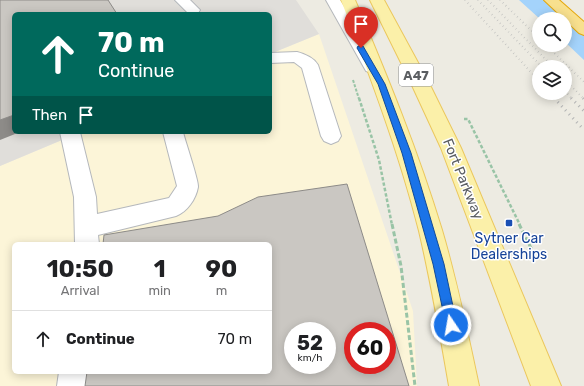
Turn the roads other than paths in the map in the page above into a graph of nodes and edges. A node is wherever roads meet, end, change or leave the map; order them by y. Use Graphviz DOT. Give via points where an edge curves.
graph roads {
  1 [pos="182,0"];
  2 [pos="333,0"];
  3 [pos="348,0"];
  4 [pos="377,0"];
  5 [pos="551,0"];
  6 [pos="193,10"];
  7 [pos="584,30"];
  8 [pos="272,58"];
  9 [pos="382,84"];
  10 [pos="70,134"];
  11 [pos="174,134"];
  12 [pos="331,136"];
  13 [pos="87,235"];
  14 [pos="74,374"];
  15 [pos="72,386"];
  16 [pos="464,386"];
  17 [pos="546,386"];
  1 -- 6 [label="lane"];
  2 -- 9 [label="lane"];
  3 -- 9 [label="main road, A47"];
  4 -- 17 [label="main road, Fort Parkway / A47" via="451,148"];
  5 -- 7 [label="highway"];
  8 -- 12 [label="lane" via="297,57 310,65"];
  9 -- 16 [label="main road, A47" via="406,153 439,264"];
  10 -- 13 [label="lane" via="85,197"];
  11 -- 13 [label="lane" via="188,186 176,206"];
  14 -- 15 [label="lane"];
}
